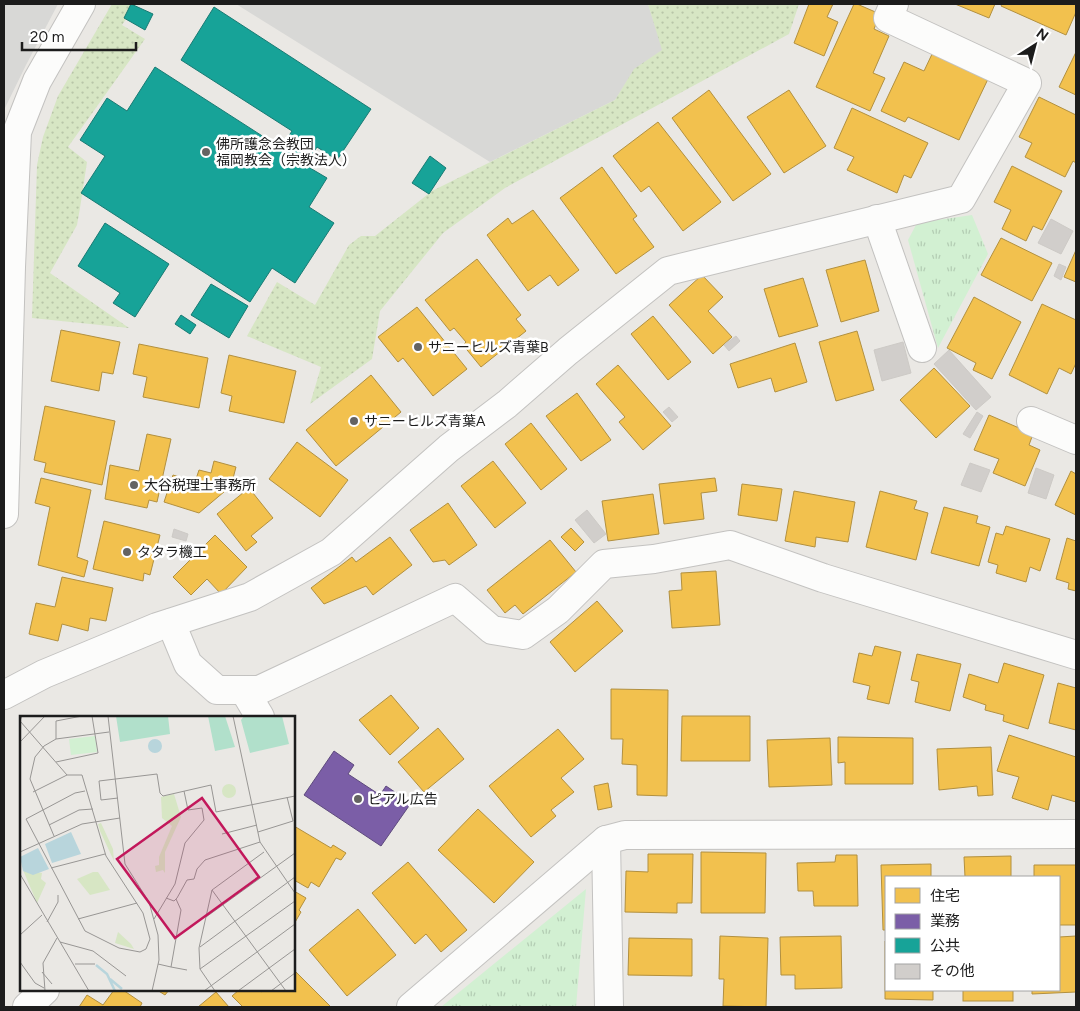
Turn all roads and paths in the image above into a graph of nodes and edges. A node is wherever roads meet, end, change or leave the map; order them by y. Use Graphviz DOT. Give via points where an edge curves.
graph roads {
  1 [pos="81,4"];
  2 [pos="894,4"];
  3 [pos="877,219"];
  4 [pos="922,348"];
  5 [pos="1031,421"];
  6 [pos="1076,440"];
  7 [pos="4,514"];
  8 [pos="171,623"];
  9 [pos="1076,654"];
  10 [pos="244,690"];
  11 [pos="4,695"];
  12 [pos="259,716"];
  13 [pos="1076,834"];
  14 [pos="606,840"];
  15 [pos="44,991"];
  16 [pos="27,1007"];
  17 [pos="411,1007"];
  18 [pos="609,1007"];
  1 -- 7 [label="street" via="37,81 16,132"];
  2 -- 3 [label="street" via="888,18 1027,83 961,199"];
  3 -- 4 [label="street"];
  3 -- 8 [label="street" via="668,271 449,448 331,552 250,597"];
  5 -- 6 [label="street"];
  8 -- 10 [label="street" via="188,664 217,690"];
  8 -- 11 [label="street" via="44,674"];
  9 -- 10 [label="street" via="823,578 730,545 654,559 604,564 558,610 523,634 492,630 455,598 259,690"];
  10 -- 12 [label="street"];
  13 -- 14 [label="street" via="625,835"];
  14 -- 17 [label="street"];
  14 -- 18 [label="street"];
  15 -- 16 [label="street"];
}
